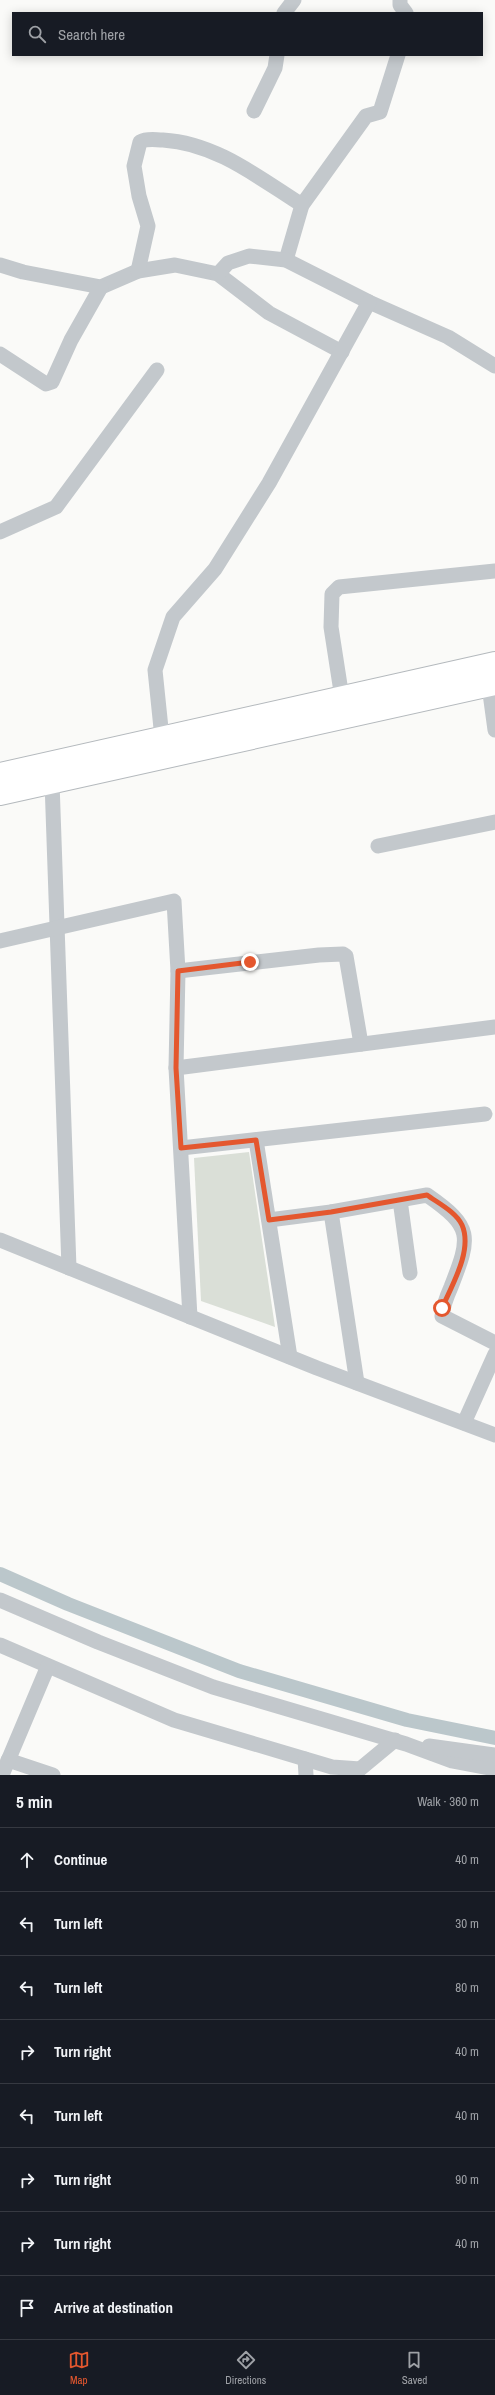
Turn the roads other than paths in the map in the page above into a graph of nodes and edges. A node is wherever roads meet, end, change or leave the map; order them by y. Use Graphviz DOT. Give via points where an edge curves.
graph roads {
  1 [pos="294,0"];
  2 [pos="400,0"];
  3 [pos="285,12"];
  4 [pos="405,12"];
  5 [pos="277,56"];
  6 [pos="398,56"];
  7 [pos="254,112"];
  8 [pos="302,206"];
  9 [pos="286,260"];
  10 [pos="0,265"];
  11 [pos="138,271"];
  12 [pos="218,274"];
  13 [pos="101,287"];
  14 [pos="369,302"];
  15 [pos="342,352"];
  16 [pos="0,354"];
  17 [pos="495,366"];
  18 [pos="157,370"];
  19 [pos="0,532"];
  20 [pos="495,571"];
  21 [pos="495,663"];
  22 [pos="492,685"];
  23 [pos="342,698"];
  24 [pos="495,730"];
  25 [pos="162,738"];
  26 [pos="0,774"];
  27 [pos="52,782"];
  28 [pos="0,794"];
  29 [pos="495,822"];
  30 [pos="378,846"];
  31 [pos="57,928"];
  32 [pos="0,941"];
  33 [pos="178,971"];
  34 [pos="495,1026"];
  35 [pos="361,1044"];
  36 [pos="176,1068"];
  37 [pos="485,1114"];
  38 [pos="256,1140"];
  39 [pos="181,1148"];
  40 [pos="400,1200"];
  41 [pos="331,1212"];
  42 [pos="269,1220"];
  43 [pos="0,1240"];
  44 [pos="69,1268"];
  45 [pos="410,1273"];
  46 [pos="190,1317"];
  47 [pos="495,1344"];
  48 [pos="495,1354"];
  49 [pos="290,1357"];
  50 [pos="357,1383"];
  51 [pos="464,1423"];
  52 [pos="495,1435"];
  53 [pos="0,1600"];
  54 [pos="0,1645"];
  55 [pos="48,1666"];
  56 [pos="400,1742"];
  57 [pos="495,1755"];
  58 [pos="8,1760"];
  59 [pos="305,1760"];
  60 [pos="495,1768"];
  61 [pos="456,1769"];
  62 [pos="2,1775"];
  63 [pos="53,1775"];
  64 [pos="306,1775"];
  1 -- 3 [label="street"];
  2 -- 4 [label="street" via="400,5"];
  5 -- 7 [label="street" via="275,68"];
  6 -- 8 [label="street" via="380,112 366,116"];
  8 -- 9 [label="street"];
  8 -- 11 [label="street" via="233,161 184,141 146,139 140,142 134,166 148,226"];
  9 -- 12 [label="street" via="249,256 228,264"];
  9 -- 14 [label="street"];
  10 -- 13 [label="street"];
  11 -- 12 [label="street" via="175,265"];
  11 -- 13 [label="street"];
  12 -- 15 [label="street" via="269,313"];
  13 -- 16 [label="street" via="70,340 52,382 46,384"];
  14 -- 15 [label="street"];
  14 -- 17 [label="street" via="448,337"];
  15 -- 25 [label="street" via="269,483 215,569 173,617 155,670"];
  18 -- 19 [label="street" via="56,507"];
  20 -- 23 [label="street" via="339,587 332,594 331,627"];
  21 -- 23 [label="highway"];
  22 -- 24 [label="street"];
  22 -- 27 [label="highway"];
  23 -- 25 [label="highway"];
  25 -- 26 [label="highway"];
  27 -- 28 [label="highway"];
  27 -- 31 [label="street"];
  29 -- 30 [label="street"];
  31 -- 32 [label="street"];
  31 -- 33 [label="street" via="174,901"];
  31 -- 44 [label="street"];
  33 -- 35 [label="street" via="343,954 346,956 349,969"];
  33 -- 36 [label="street"];
  34 -- 35 [label="street"];
  35 -- 36 [label="street"];
  36 -- 39 [label="street"];
  37 -- 38 [label="street"];
  38 -- 39 [label="street"];
  38 -- 42 [label="street"];
  39 -- 46 [label="street"];
  40 -- 41 [label="street"];
  40 -- 45 [label="street"];
  40 -- 47 [label="street" via="427,1195 461,1224 464,1248 442,1308 442,1316"];
  41 -- 42 [label="street"];
  41 -- 50 [label="street"];
  42 -- 49 [label="street"];
  43 -- 44 [label="street"];
  44 -- 46 [label="street"];
  46 -- 49 [label="street"];
  48 -- 51 [label="street"];
  49 -- 50 [label="street"];
  50 -- 51 [label="street"];
  51 -- 52 [label="street"];
  53 -- 56 [label="street" via="213,1687"];
  54 -- 55 [label="street"];
  55 -- 58 [label="street"];
  55 -- 59 [label="street" via="174,1720"];
  56 -- 57 [label="street"];
  56 -- 59 [label="street" via="360,1769 332,1767"];
  56 -- 61 [label="street"];
  58 -- 62 [label="street"];
  58 -- 63 [label="street"];
  59 -- 64 [label="street"];
  60 -- 61 [label="street"];
}
